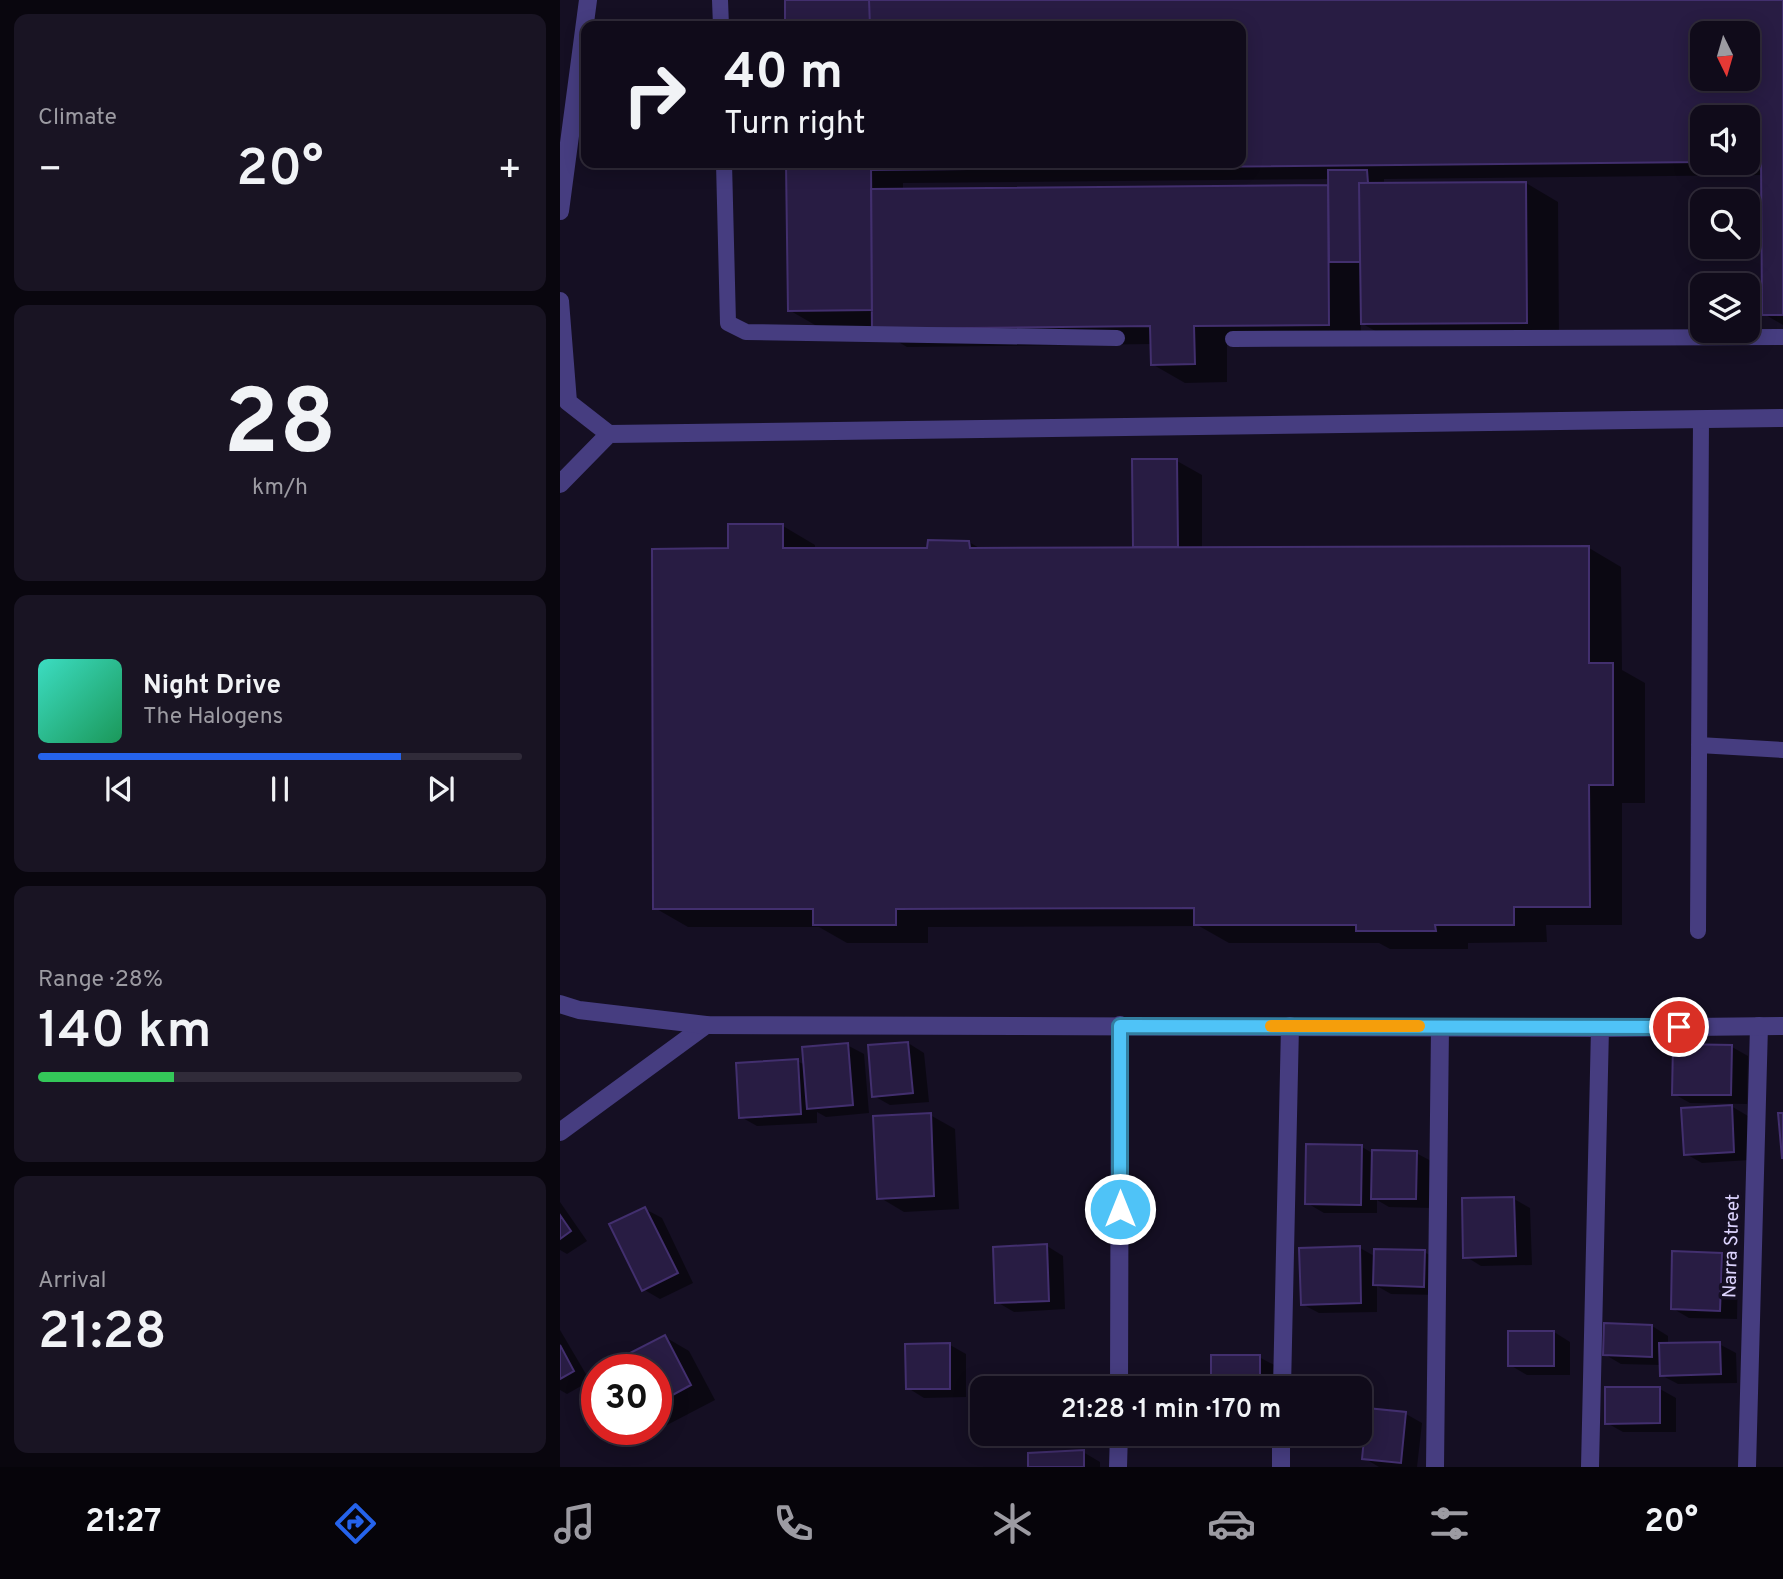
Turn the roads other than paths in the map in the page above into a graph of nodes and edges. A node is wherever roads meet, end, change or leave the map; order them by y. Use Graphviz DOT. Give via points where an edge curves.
graph roads {
  1 [pos="588,0"];
  2 [pos="720,0"];
  3 [pos="585,21"];
  4 [pos="721,21"];
  5 [pos="581,50"];
  6 [pos="724,168"];
  7 [pos="560,200"];
  8 [pos="560,211"];
  9 [pos="560,301"];
  10 [pos="1783,337"];
  11 [pos="1117,338"];
  12 [pos="1233,340"];
  13 [pos="564,407"];
  14 [pos="1783,418"];
  15 [pos="1701,419"];
  16 [pos="609,434"];
  17 [pos="560,484"];
  18 [pos="1699,745"];
  19 [pos="1783,750"];
  20 [pos="1698,931"];
  21 [pos="560,1004"];
  22 [pos="706,1025"];
  23 [pos="1120,1026"];
  24 [pos="1290,1026"];
  25 [pos="1759,1026"];
  26 [pos="1783,1026"];
  27 [pos="1440,1027"];
  28 [pos="1600,1028"];
  29 [pos="560,1132"];
  30 [pos="1119,1376"];
  31 [pos="1282,1376"];
  32 [pos="1119,1446"];
  33 [pos="1281,1446"];
  34 [pos="1118,1467"];
  35 [pos="1281,1467"];
  36 [pos="1435,1467"];
  37 [pos="1590,1467"];
  38 [pos="1747,1467"];
  1 -- 3 [label="street"];
  2 -- 4 [label="lane"];
  5 -- 7 [label="street"];
  6 -- 11 [label="lane" via="728,323 746,332"];
  7 -- 8 [label="street"];
  9 -- 13 [label="street"];
  10 -- 12 [label="lane"];
  13 -- 16 [label="street"];
  14 -- 15 [label="street"];
  15 -- 16 [label="street"];
  15 -- 18 [label="lane"];
  16 -- 17 [label="street"];
  18 -- 19 [label="lane"];
  18 -- 20 [label="lane"];
  21 -- 22 [label="street"];
  22 -- 23 [label="street"];
  22 -- 29 [label="street"];
  23 -- 24 [label="street"];
  23 -- 30 [label="street"];
  24 -- 27 [label="street"];
  24 -- 31 [label="street"];
  25 -- 26 [label="street"];
  25 -- 28 [label="street"];
  25 -- 38 [label="street, Narra Street"];
  27 -- 28 [label="street"];
  27 -- 36 [label="street"];
  28 -- 37 [label="street"];
  32 -- 34 [label="street"];
  33 -- 35 [label="street"];
}
